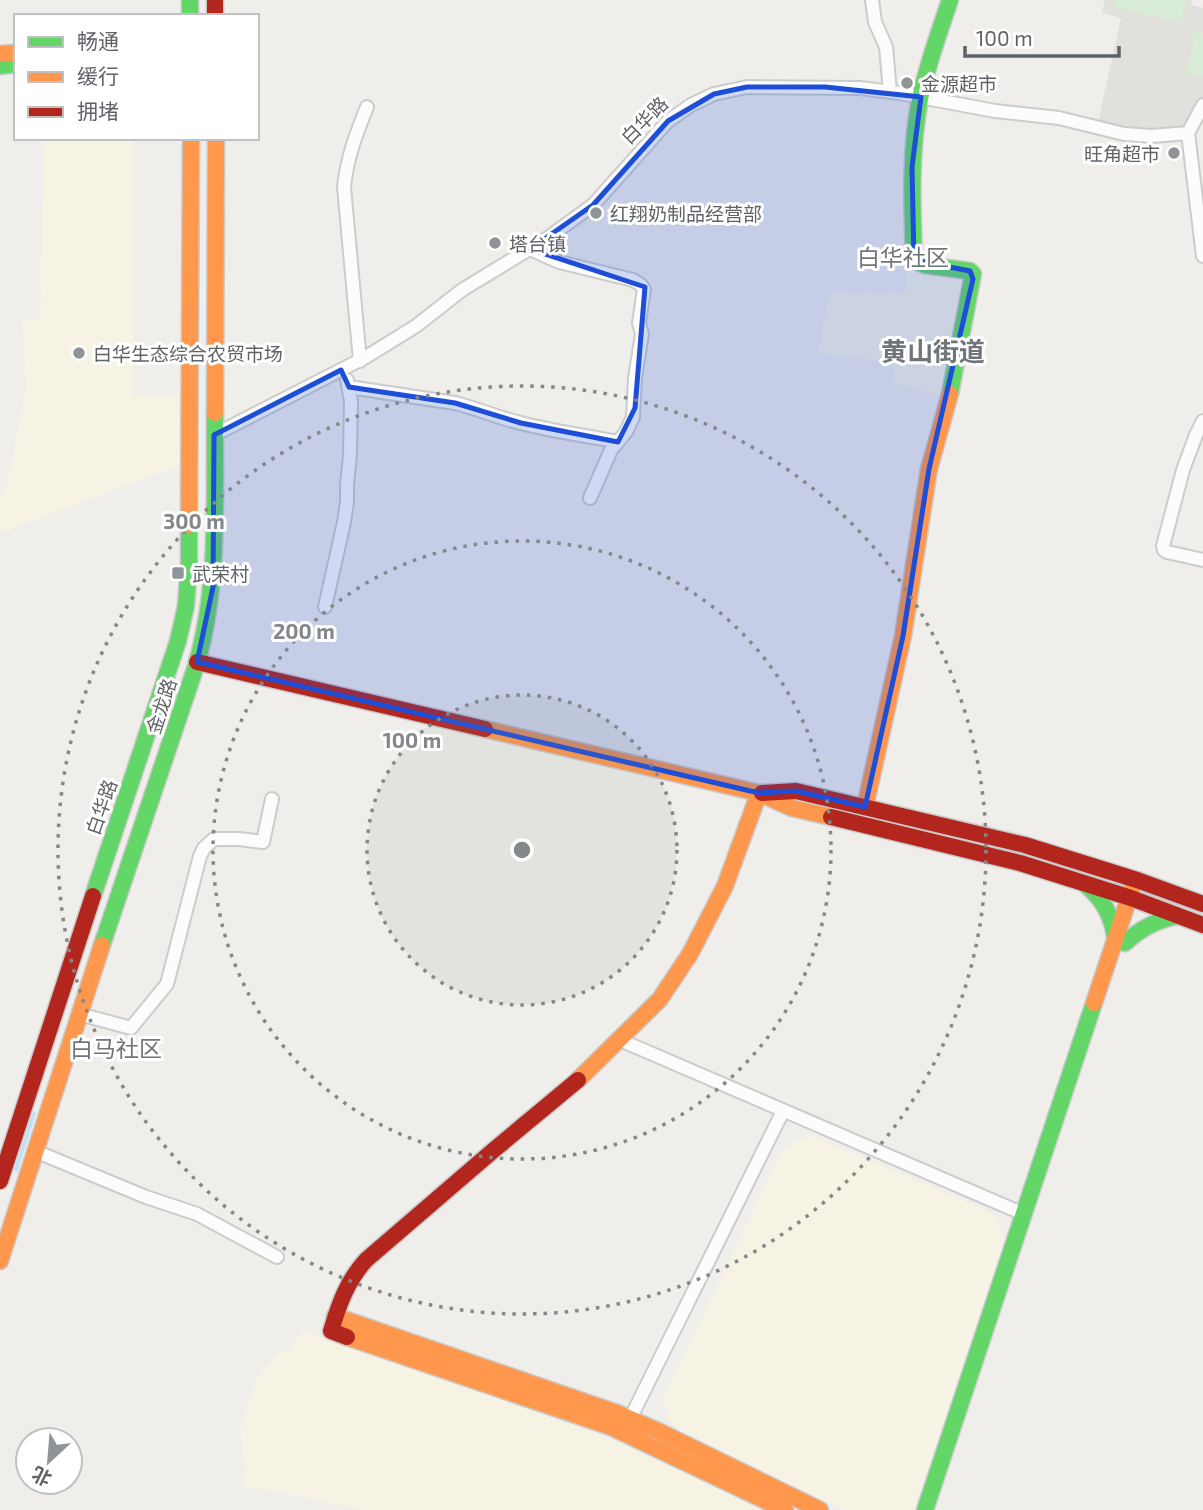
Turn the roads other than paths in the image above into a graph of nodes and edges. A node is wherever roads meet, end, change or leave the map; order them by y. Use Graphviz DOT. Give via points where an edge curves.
graph roads {
  1 [pos="872,0"];
  2 [pos="950,0"];
  3 [pos="890,92"];
  4 [pos="921,97"];
  5 [pos="1203,105"];
  6 [pos="367,107"];
  7 [pos="1188,134"];
  8 [pos="191,140"];
  9 [pos="216,140"];
  10 [pos="530,249"];
  11 [pos="1203,256"];
  12 [pos="360,361"];
  13 [pos="341,370"];
  14 [pos="349,387"];
  15 [pos="1203,421"];
  16 [pos="215,435"];
  17 [pos="618,442"];
  18 [pos="590,498"];
  19 [pos="1203,560"];
  20 [pos="325,607"];
  21 [pos="197,662"];
  22 [pos="760,793"];
  23 [pos="272,799"];
  24 [pos="865,807"];
  25 [pos="1140,881"];
  26 [pos="1081,882"];
  27 [pos="1134,899"];
  28 [pos="1203,904"];
  29 [pos="1179,916"];
  30 [pos="1203,925"];
  31 [pos="1120,942"];
  32 [pos="79,1014"];
  33 [pos="620,1040"];
  34 [pos="783,1111"];
  35 [pos="35,1152"];
  36 [pos="0,1181"];
  37 [pos="1024,1214"];
  38 [pos="277,1257"];
  39 [pos="0,1261"];
  40 [pos="333,1323"];
  41 [pos="630,1419"];
  42 [pos="785,1510"];
  43 [pos="820,1510"];
  44 [pos="925,1510"];
  45 [pos="935,1510"];
  1 -- 3 [label="street" via="886,47"];
  2 -- 4 [label="street"];
  3 -- 4 [label="street, 白华路"];
  3 -- 10 [label="street, 白华路" via="747,87 703,98 668,121 593,205"];
  4 -- 7 [label="street, 白华路" via="1059,118 1125,134"];
  4 -- 24 [label="street" via="912,167 914,256 925,265 970,271 973,279 950,396 929,470 903,636"];
  5 -- 7 [label="street"];
  6 -- 12 [label="street" via="350,148 344,187"];
  7 -- 11 [label="street"];
  8 -- 36 [label="street, 白华路" via="188,585 178,641"];
  9 -- 16 [label="street, 金龙路"];
  10 -- 12 [label="street, 白华路"];
  10 -- 17 [label="street" via="633,280 644,289 635,408"];
  12 -- 13 [label="street, 白华路"];
  13 -- 14 [label="street"];
  13 -- 16 [label="street, 白华路"];
  14 -- 17 [label="street" via="471,406 521,424"];
  14 -- 20 [label="street" via="347,502"];
  15 -- 19 [label="street" via="1189,452 1163,546 1167,552"];
  16 -- 21 [label="street, 金龙路" via="213,587"];
  17 -- 18 [label="street"];
  21 -- 22 [label="street"];
  21 -- 32 [label="street, 金龙路"];
  22 -- 24 [label="street" via="796,791"];
  22 -- 26 [label="street" via="792,808"];
  22 -- 33 [label="street" via="701,936 660,999"];
  23 -- 32 [label="street" via="263,842 214,839 204,848 167,984 131,1028"];
  24 -- 25 [label="street" via="1025,845"];
  25 -- 27 [label="street"];
  25 -- 28 [label="street"];
  26 -- 27 [label="street"];
  26 -- 31 [label="street" via="1106,907"];
  27 -- 29 [label="street"];
  27 -- 31 [label="street"];
  29 -- 30 [label="street"];
  29 -- 31 [label="street" via="1154,922"];
  31 -- 37 [label="street"];
  31 -- 45 [label="street"];
  32 -- 35 [label="street, 金龙路"];
  33 -- 34 [label="street"];
  33 -- 40 [label="street" via="366,1260 345,1288"];
  34 -- 37 [label="street"];
  34 -- 41 [label="street"];
  35 -- 38 [label="street" via="197,1214"];
  35 -- 39 [label="street, 金龙路"];
  37 -- 44 [label="street"];
  40 -- 41 [label="street"];
  40 -- 42 [label="street" via="611,1427"];
  41 -- 43 [label="street"];
}
